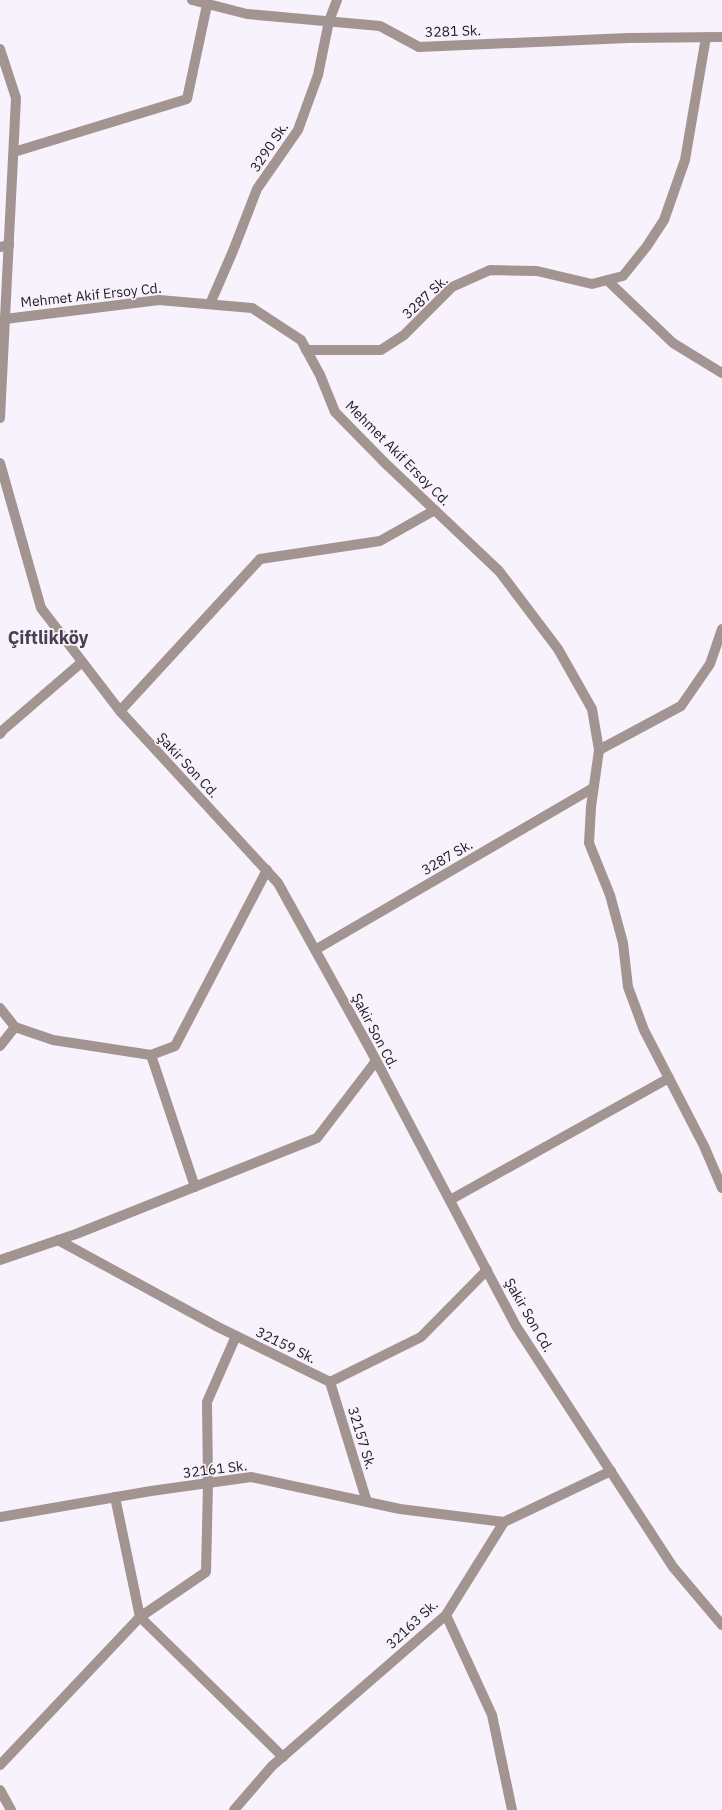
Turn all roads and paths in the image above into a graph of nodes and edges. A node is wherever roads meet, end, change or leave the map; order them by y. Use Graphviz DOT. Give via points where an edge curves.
graph roads {
  1 [pos="192,0"];
  2 [pos="337,0"];
  3 [pos="207,5"];
  4 [pos="328,21"];
  5 [pos="706,38"];
  6 [pos="722,38"];
  7 [pos="0,49"];
  8 [pos="14,152"];
  9 [pos="4,246"];
  10 [pos="607,280"];
  11 [pos="210,304"];
  12 [pos="5,319"];
  13 [pos="306,350"];
  14 [pos="722,373"];
  15 [pos="0,418"];
  16 [pos="0,463"];
  17 [pos="435,510"];
  18 [pos="722,629"];
  19 [pos="82,662"];
  20 [pos="120,711"];
  21 [pos="0,734"];
  22 [pos="599,750"];
  23 [pos="594,788"];
  24 [pos="267,870"];
  25 [pos="315,950"];
  26 [pos="0,1008"];
  27 [pos="15,1027"];
  28 [pos="0,1046"];
  29 [pos="150,1055"];
  30 [pos="376,1060"];
  31 [pos="669,1078"];
  32 [pos="195,1187"];
  33 [pos="722,1188"];
  34 [pos="450,1200"];
  35 [pos="58,1240"];
  36 [pos="0,1260"];
  37 [pos="487,1270"];
  38 [pos="236,1336"];
  39 [pos="330,1382"];
  40 [pos="611,1471"];
  41 [pos="208,1484"];
  42 [pos="115,1497"];
  43 [pos="367,1502"];
  44 [pos="0,1517"];
  45 [pos="504,1522"];
  46 [pos="446,1615"];
  47 [pos="140,1617"];
  48 [pos="722,1625"];
  49 [pos="283,1757"];
  50 [pos="0,1766"];
  51 [pos="0,1790"];
  52 [pos="11,1810"];
  53 [pos="234,1810"];
  54 [pos="512,1810"];
  1 -- 3 [label="street, 3281 Sk."];
  2 -- 4 [label="street, 3290 Sk."];
  3 -- 4 [label="street, 3281 Sk." via="247,14"];
  3 -- 8 [label="street" via="187,98"];
  4 -- 5 [label="street, 3281 Sk." via="380,26 419,47 628,38"];
  4 -- 11 [label="street, 3290 Sk." via="318,75 298,130 257,188"];
  5 -- 6 [label="street, 3281 Sk."];
  5 -- 10 [label="street, 3287 Sk." via="685,160 664,220 623,276"];
  7 -- 8 [label="street" via="16,98"];
  8 -- 9 [label="street"];
  9 -- 12 [label="street"];
  10 -- 13 [label="street, 3287 Sk." via="592,284 537,270 490,270 452,287 404,335 381,350"];
  10 -- 14 [label="street" via="672,343"];
  11 -- 12 [label="street, Mehmet Akif Ersoy Cd." via="159,300"];
  11 -- 13 [label="street, Mehmet Akif Ersoy Cd." via="252,308 301,340"];
  12 -- 15 [label="street"];
  13 -- 17 [label="street, Mehmet Akif Ersoy Cd." via="320,375 334,412"];
  16 -- 19 [label="street, Şakir Son Cd." via="41,608"];
  17 -- 20 [label="street" via="380,541 260,559"];
  17 -- 22 [label="street, Mehmet Akif Ersoy Cd." via="499,571 558,649 592,709"];
  18 -- 22 [label="street" via="710,664 681,706"];
  19 -- 20 [label="street, Şakir Son Cd."];
  19 -- 21 [label="street"];
  20 -- 24 [label="street, Şakir Son Cd."];
  22 -- 23 [label="street, Mehmet Akif Ersoy Cd."];
  23 -- 25 [label="street, 3287 Sk."];
  23 -- 31 [label="street, Mehmet Akif Ersoy Cd." via="589,843 610,894 623,943 628,987 644,1030"];
  24 -- 25 [label="street, Şakir Son Cd." via="278,883"];
  24 -- 29 [label="street" via="175,1046"];
  25 -- 30 [label="street, Şakir Son Cd."];
  26 -- 27 [label="street"];
  27 -- 28 [label="street"];
  27 -- 29 [label="street" via="53,1040"];
  29 -- 32 [label="street"];
  30 -- 32 [label="street" via="317,1138"];
  30 -- 34 [label="street, Şakir Son Cd."];
  31 -- 33 [label="street, Mehmet Akif Ersoy Cd." via="704,1146"];
  31 -- 34 [label="street"];
  32 -- 35 [label="street"];
  34 -- 37 [label="street, Şakir Son Cd."];
  35 -- 36 [label="street"];
  35 -- 38 [label="street, 32159 Sk."];
  37 -- 39 [label="street" via="421,1337"];
  37 -- 40 [label="street, Şakir Son Cd." via="516,1326"];
  38 -- 39 [label="street, 32159 Sk."];
  38 -- 41 [label="street" via="207,1402"];
  39 -- 43 [label="street, 32157 Sk."];
  40 -- 45 [label="street"];
  40 -- 48 [label="street, Şakir Son Cd." via="673,1567"];
  41 -- 42 [label="street, 32161 Sk."];
  41 -- 43 [label="street, 32161 Sk." via="251,1477"];
  41 -- 47 [label="street" via="206,1572"];
  42 -- 44 [label="street, 32161 Sk."];
  42 -- 47 [label="street"];
  43 -- 45 [label="street, 32161 Sk." via="400,1509"];
  45 -- 46 [label="street, 32163 Sk."];
  46 -- 49 [label="street, 32163 Sk."];
  46 -- 54 [label="street" via="492,1715"];
  47 -- 49 [label="street"];
  47 -- 50 [label="street"];
  49 -- 53 [label="street, 32163 Sk."];
  51 -- 52 [label="street"];
}
